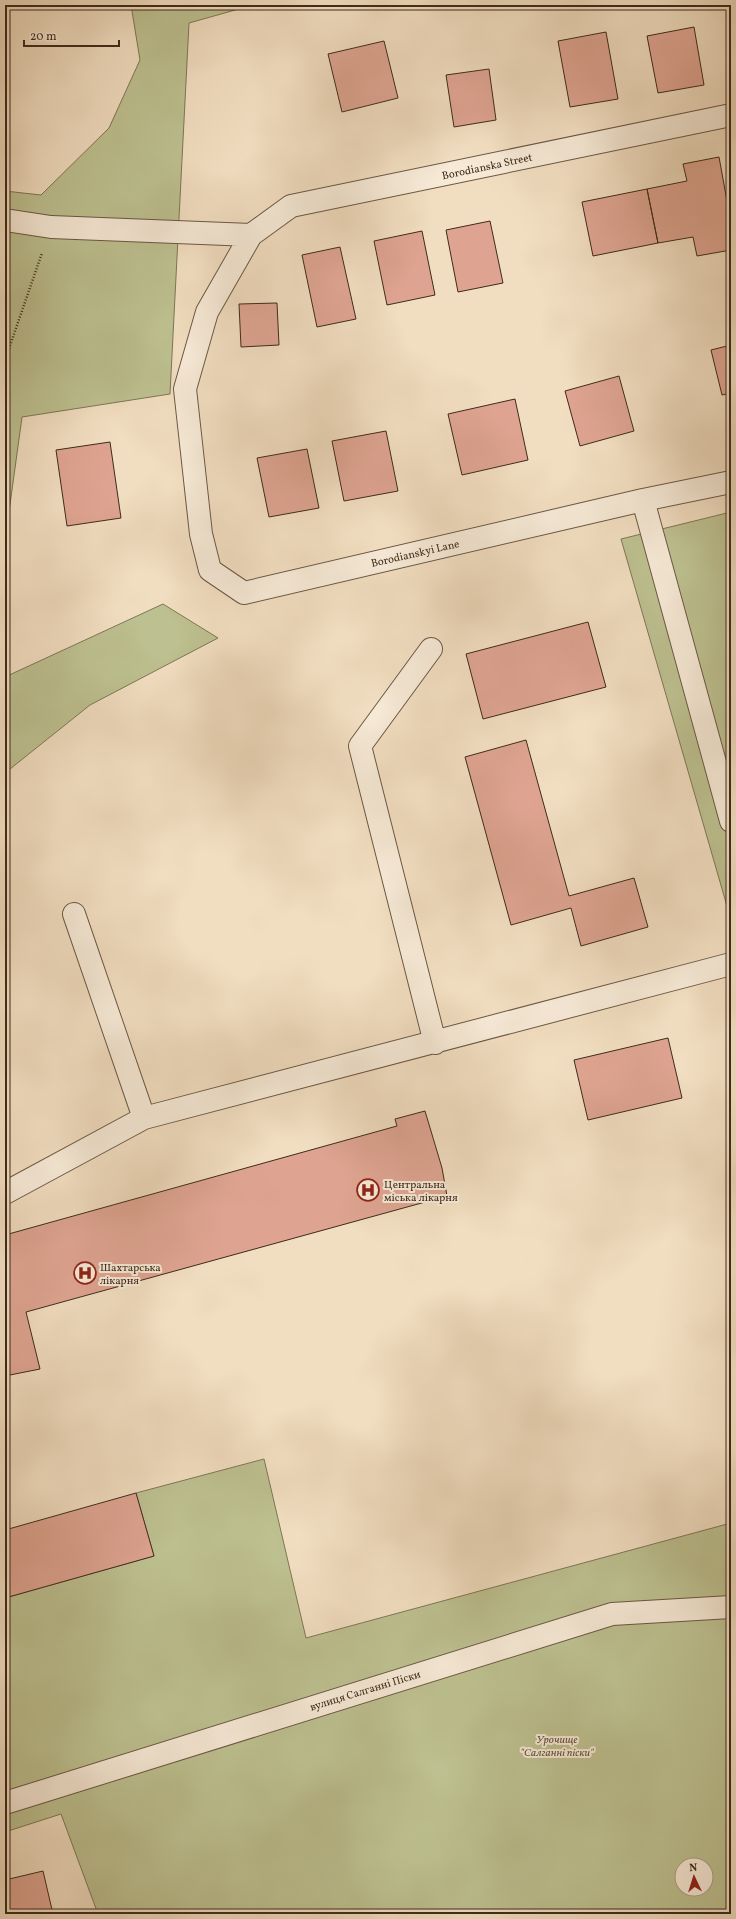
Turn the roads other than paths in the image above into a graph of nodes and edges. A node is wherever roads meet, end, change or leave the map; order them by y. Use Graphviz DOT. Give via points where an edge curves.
graph roads {
  1 [pos="731,116"];
  2 [pos="5,220"];
  3 [pos="251,235"];
  4 [pos="731,482"];
  5 [pos="643,500"];
  6 [pos="431,649"];
  7 [pos="731,821"];
  8 [pos="74,914"];
  9 [pos="731,964"];
  10 [pos="435,1042"];
  11 [pos="144,1118"];
  12 [pos="5,1193"];
  13 [pos="731,1607"];
  14 [pos="5,1803"];
  1 -- 3 [label="street, Borodianska Street" via="291,206"];
  2 -- 3 [label="street" via="51,227"];
  3 -- 5 [label="street, Borodianskyi Lane" via="207,312 185,389 201,534 210,570 244,593"];
  4 -- 5 [label="street, Borodianskyi Lane"];
  5 -- 7 [label="street"];
  6 -- 10 [label="street" via="360,746"];
  8 -- 11 [label="street"];
  9 -- 10 [label="street"];
  10 -- 11 [label="street"];
  11 -- 12 [label="street"];
  13 -- 14 [label="street, вулиця Салганні Піски" via="612,1614"];
}
